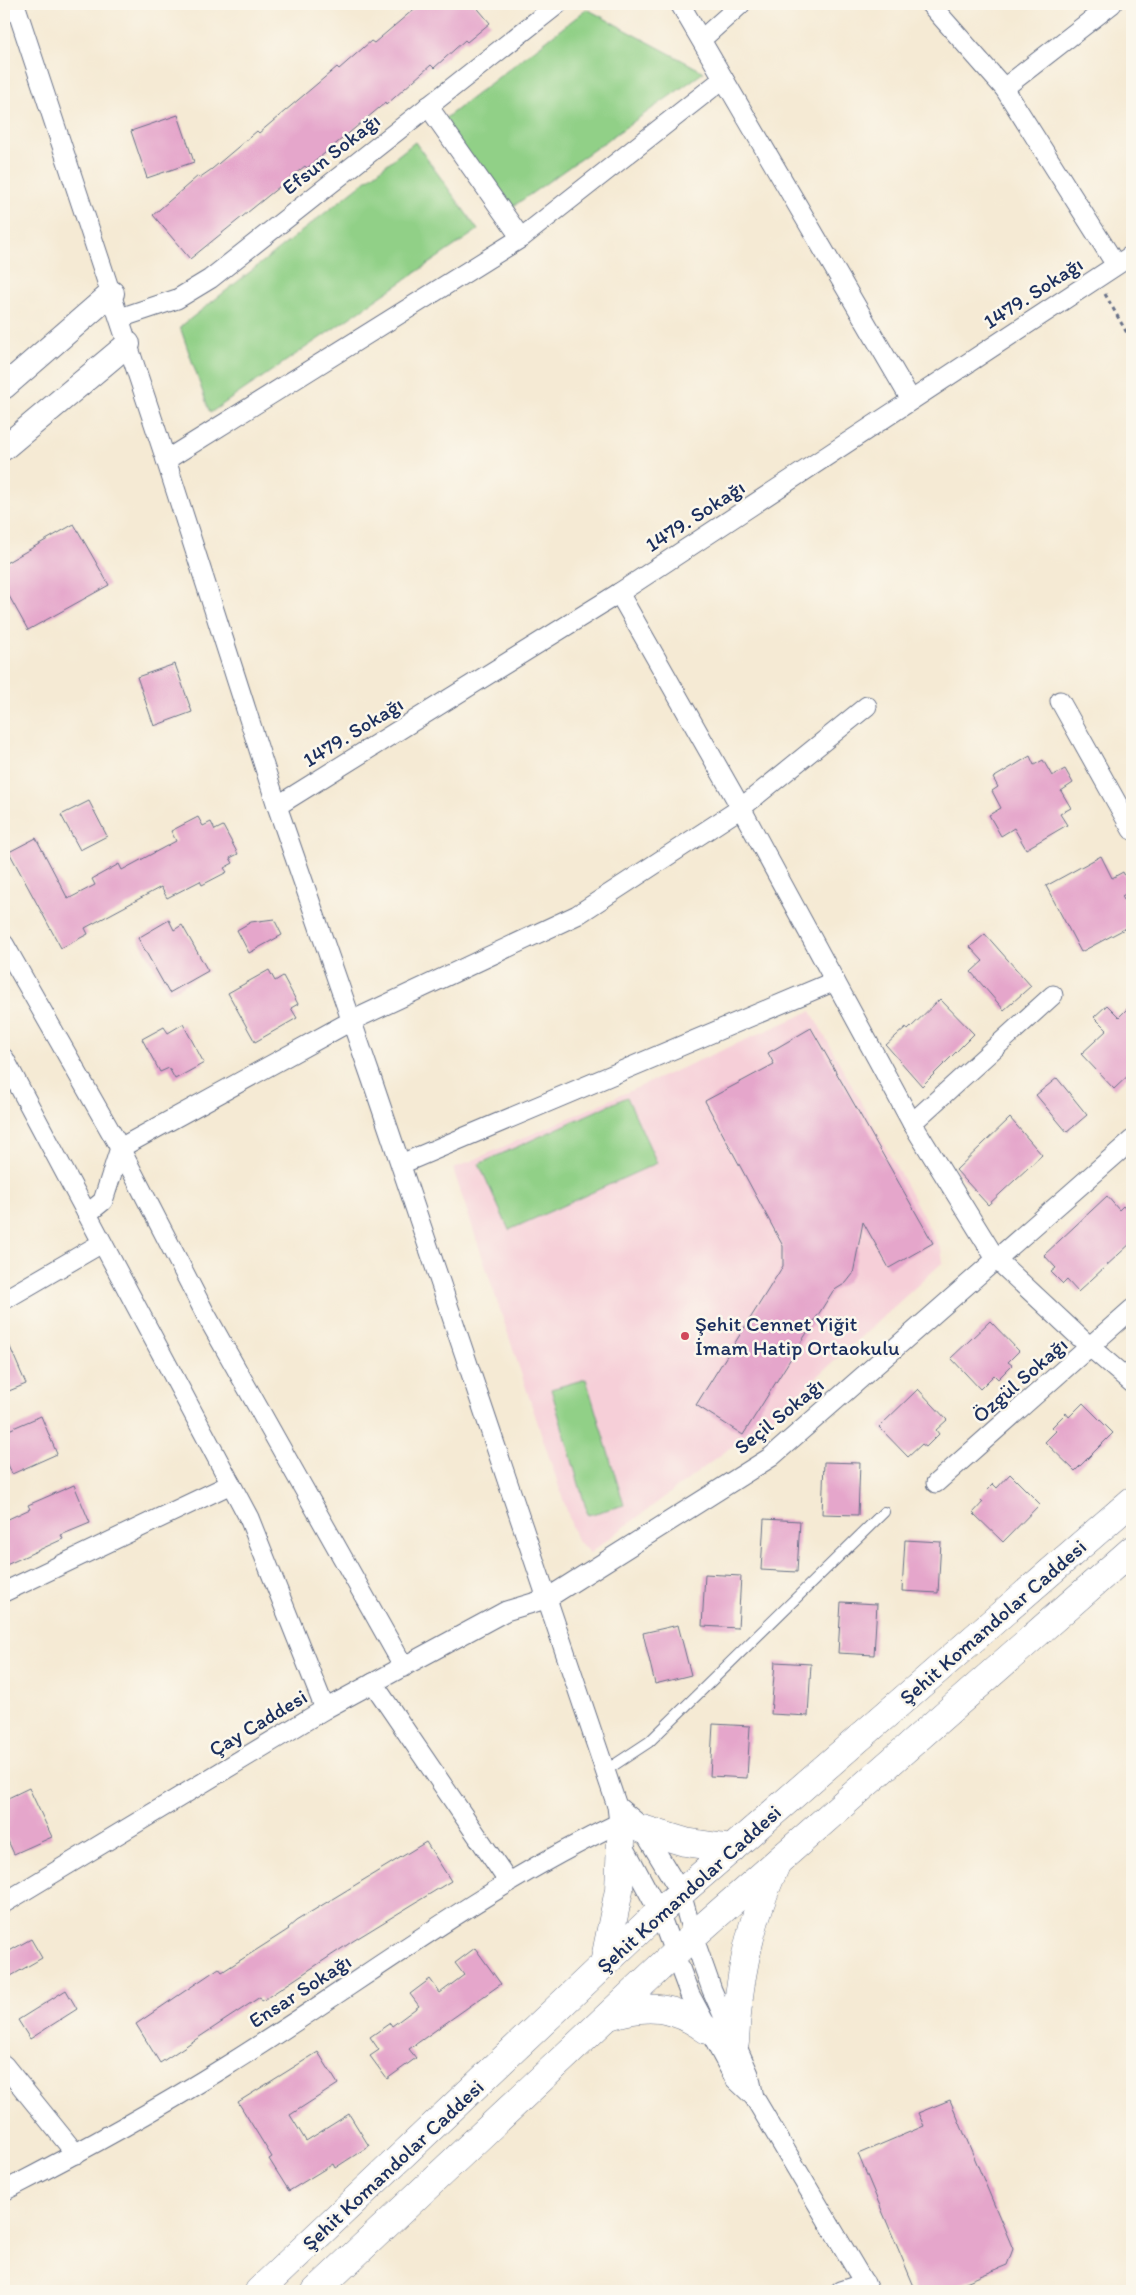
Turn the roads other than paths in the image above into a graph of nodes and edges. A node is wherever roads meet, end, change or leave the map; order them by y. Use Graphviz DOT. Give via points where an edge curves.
graph roads {
  1 [pos="14,4"];
  2 [pos="558,4"];
  3 [pos="680,4"];
  4 [pos="742,4"];
  5 [pos="930,4"];
  6 [pos="1112,4"];
  7 [pos="702,39"];
  8 [pos="723,79"];
  9 [pos="1004,88"];
  10 [pos="428,106"];
  11 [pos="521,238"];
  12 [pos="1132,255"];
  13 [pos="1116,265"];
  14 [pos="112,293"];
  15 [pos="120,318"];
  16 [pos="128,344"];
  17 [pos="4,387"];
  18 [pos="911,400"];
  19 [pos="4,448"];
  20 [pos="166,460"];
  21 [pos="619,593"];
  22 [pos="1060,700"];
  23 [pos="867,706"];
  24 [pos="277,806"];
  25 [pos="741,808"];
  26 [pos="1132,830"];
  27 [pos="4,944"];
  28 [pos="835,981"];
  29 [pos="1053,995"];
  30 [pos="351,1021"];
  31 [pos="4,1058"];
  32 [pos="912,1123"];
  33 [pos="1132,1140"];
  34 [pos="120,1148"];
  35 [pos="401,1164"];
  36 [pos="86,1214"];
  37 [pos="102,1243"];
  38 [pos="996,1259"];
  39 [pos="4,1300"];
  40 [pos="1132,1309"];
  41 [pos="1090,1347"];
  42 [pos="1132,1383"];
  43 [pos="231,1484"];
  44 [pos="936,1484"];
  45 [pos="1132,1501"];
  46 [pos="884,1512"];
  47 [pos="1132,1550"];
  48 [pos="4,1592"];
  49 [pos="546,1599"];
  50 [pos="404,1666"];
  51 [pos="373,1683"];
  52 [pos="325,1709"];
  53 [pos="605,1771"];
  54 [pos="625,1825"];
  55 [pos="732,1849"];
  56 [pos="779,1858"];
  57 [pos="508,1881"];
  58 [pos="681,1893"];
  59 [pos="4,1903"];
  60 [pos="659,1912"];
  61 [pos="684,1945"];
  62 [pos="604,1964"];
  63 [pos="608,2017"];
  64 [pos="707,2030"];
  65 [pos="735,2042"];
  66 [pos="4,2066"];
  67 [pos="754,2097"];
  68 [pos="76,2154"];
  69 [pos="4,2191"];
  70 [pos="867,2287"];
  71 [pos="259,2291"];
  72 [pos="316,2291"];
  73 [pos="840,2291"];
  1 -- 14 [label="street"];
  2 -- 10 [label="street, Efsun Sokağı"];
  3 -- 7 [label="street"];
  4 -- 7 [label="street"];
  5 -- 9 [label="street"];
  6 -- 9 [label="street"];
  7 -- 8 [label="street"];
  8 -- 11 [label="street"];
  8 -- 18 [label="street"];
  9 -- 13 [label="street"];
  10 -- 11 [label="street"];
  10 -- 15 [label="street, Efsun Sokağı" via="210,279 177,299"];
  11 -- 20 [label="street"];
  12 -- 13 [label="street, 1479. Sokağı"];
  13 -- 18 [label="street, 1479. Sokağı"];
  14 -- 15 [label="street"];
  14 -- 17 [label="street"];
  15 -- 16 [label="street"];
  16 -- 19 [label="street"];
  16 -- 20 [label="street"];
  18 -- 21 [label="street, 1479. Sokağı"];
  20 -- 24 [label="street"];
  21 -- 24 [label="street, 1479. Sokağı"];
  21 -- 25 [label="street"];
  22 -- 26 [label="street"];
  23 -- 25 [label="street"];
  24 -- 30 [label="street"];
  25 -- 28 [label="street"];
  25 -- 30 [label="street" via="577,915"];
  27 -- 34 [label="street"];
  28 -- 32 [label="street"];
  28 -- 35 [label="street"];
  29 -- 32 [label="street"];
  30 -- 34 [label="street"];
  30 -- 35 [label="street"];
  31 -- 36 [label="street"];
  32 -- 38 [label="street"];
  33 -- 38 [label="street, Seçil Sokağı"];
  34 -- 36 [label="street" via="103,1202"];
  34 -- 50 [label="street" via="205,1313"];
  35 -- 49 [label="street"];
  36 -- 37 [label="street"];
  37 -- 39 [label="street"];
  37 -- 43 [label="street"];
  38 -- 41 [label="street"];
  38 -- 49 [label="street, Seçil Sokağı" via="771,1457"];
  40 -- 41 [label="street, Özgül Sokağı"];
  41 -- 42 [label="street"];
  41 -- 44 [label="street, Özgül Sokağı"];
  43 -- 48 [label="street"];
  43 -- 52 [label="street" via="249,1518"];
  45 -- 55 [label="main road, Şehit Komandolar Caddesi"];
  46 -- 53 [label="lane" via="649,1742"];
  47 -- 56 [label="main road, Şehit Komandolar Caddesi"];
  49 -- 50 [label="street, Çay Caddesi" via="506,1611"];
  49 -- 53 [label="street"];
  50 -- 51 [label="street, Çay Caddesi"];
  51 -- 52 [label="street, Çay Caddesi"];
  51 -- 57 [label="street"];
  52 -- 59 [label="street, Çay Caddesi"];
  53 -- 54 [label="street"];
  54 -- 55 [label="main road" via="686,1842"];
  54 -- 57 [label="street, Ensar Sokağı" via="572,1845"];
  54 -- 58 [label="street"];
  54 -- 60 [label="street"];
  54 -- 62 [label="main road" via="619,1890"];
  55 -- 58 [label="main road, Şehit Komandolar Caddesi"];
  56 -- 61 [label="main road, Şehit Komandolar Caddesi"];
  56 -- 65 [label="main road" via="766,1886 748,1942 740,1980"];
  57 -- 68 [label="street, Ensar Sokağı" via="227,2066"];
  58 -- 60 [label="main road, Şehit Komandolar Caddesi"];
  58 -- 61 [label="street"];
  60 -- 61 [label="street"];
  60 -- 62 [label="main road, Şehit Komandolar Caddesi"];
  61 -- 63 [label="main road, Şehit Komandolar Caddesi"];
  61 -- 64 [label="street" via="690,1995"];
  61 -- 65 [label="street" via="712,1990"];
  62 -- 71 [label="main road, Şehit Komandolar Caddesi"];
  63 -- 64 [label="main road" via="636,2009 665,2009 679,2012"];
  63 -- 72 [label="main road, Şehit Komandolar Caddesi"];
  64 -- 67 [label="street" via="735,2079"];
  65 -- 67 [label="street" via="749,2074"];
  66 -- 68 [label="street"];
  67 -- 70 [label="street"];
  68 -- 69 [label="street, Ensar Sokağı"];
  70 -- 73 [label="street"];
}
